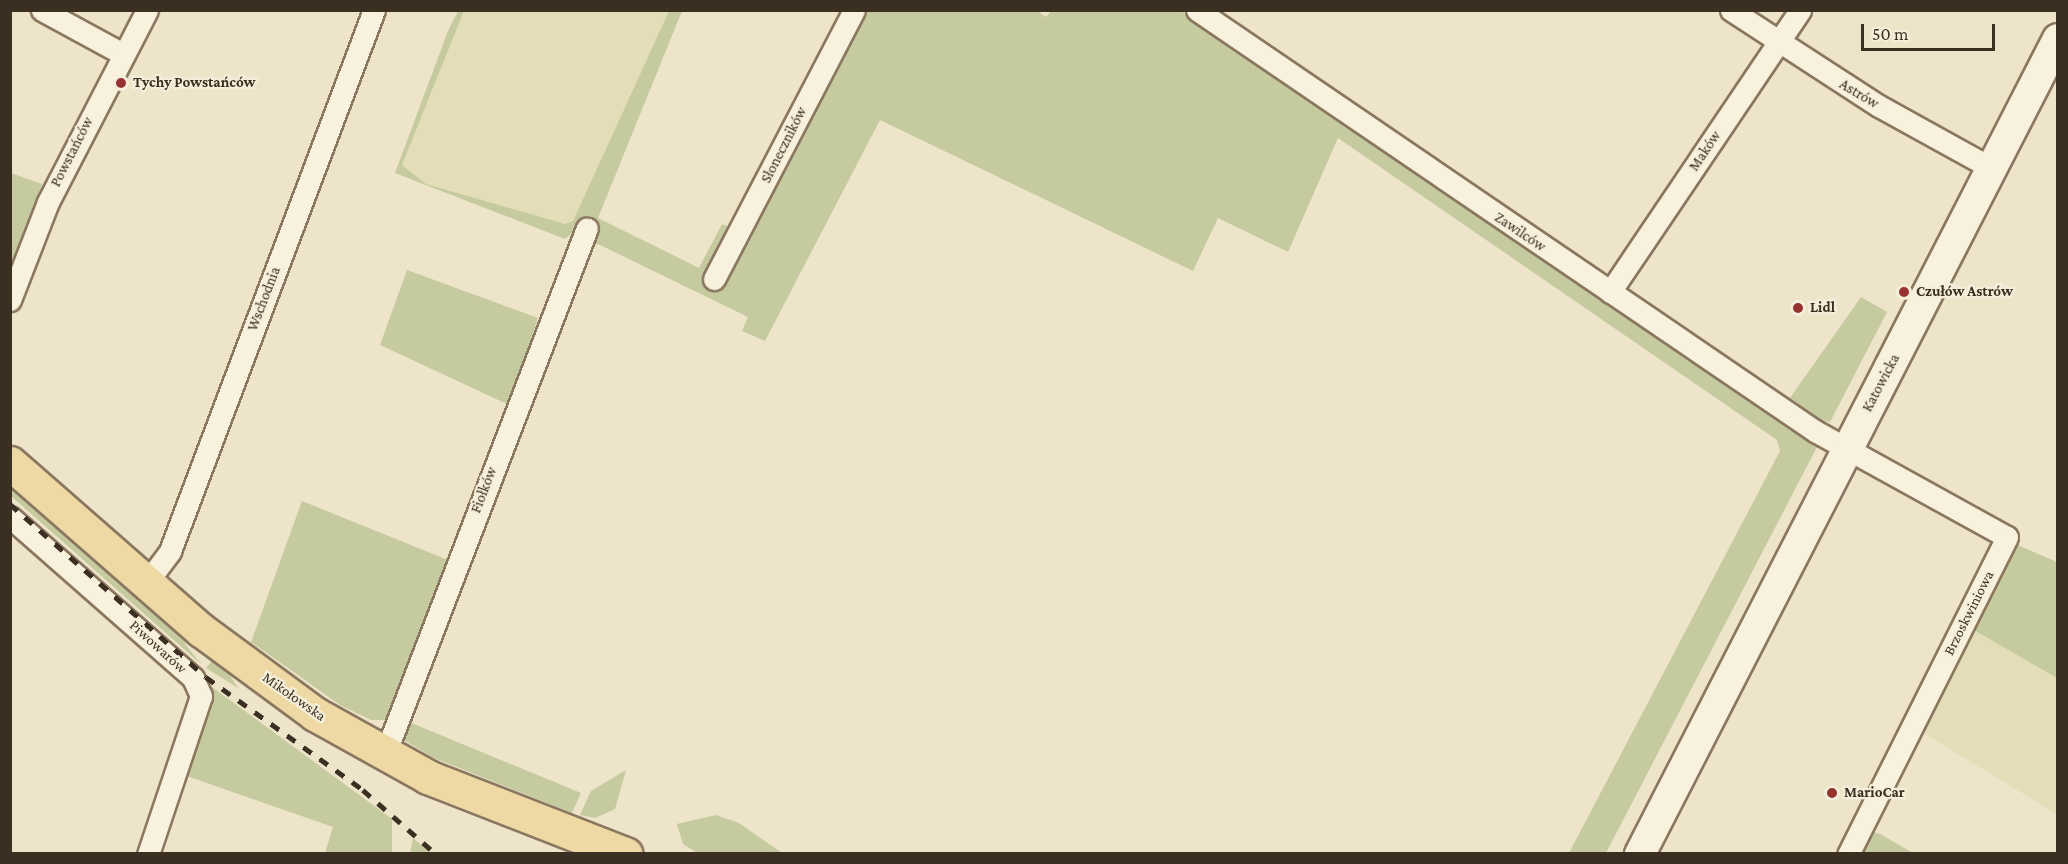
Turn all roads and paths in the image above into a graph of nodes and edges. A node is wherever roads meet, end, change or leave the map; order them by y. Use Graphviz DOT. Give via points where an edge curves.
graph roads {
  1 [pos="42,10"];
  2 [pos="147,10"];
  3 [pos="374,10"];
  4 [pos="854,10"];
  5 [pos="1197,10"];
  6 [pos="1731,10"];
  7 [pos="1800,10"];
  8 [pos="2058,39"];
  9 [pos="1778,43"];
  10 [pos="123,54"];
  11 [pos="1993,169"];
  12 [pos="587,228"];
  13 [pos="714,279"];
  14 [pos="1610,292"];
  15 [pos="10,300"];
  16 [pos="1846,449"];
  17 [pos="10,463"];
  18 [pos="10,517"];
  19 [pos="147,582"];
  20 [pos="1704,726"];
  21 [pos="385,754"];
  22 [pos="148,854"];
  23 [pos="625,854"];
  24 [pos="1640,854"];
  25 [pos="1662,854"];
  26 [pos="1848,854"];
  1 -- 10 [label="street"];
  2 -- 10 [label="street, Powstańców"];
  3 -- 19 [label="street, Wschodnia" via="170,552"];
  4 -- 13 [label="street, Słoneczników"];
  5 -- 14 [label="street, Zawilców"];
  6 -- 9 [label="street, Astrów"];
  7 -- 9 [label="street, Maków"];
  8 -- 11 [label="main road, Katowicka"];
  9 -- 11 [label="street, Astrów"];
  9 -- 14 [label="street, Maków"];
  10 -- 15 [label="street, Powstańców" via="48,201"];
  11 -- 16 [label="main road, Katowicka"];
  12 -- 21 [label="street, Fiołków"];
  14 -- 16 [label="street, Zawilców"];
  16 -- 20 [label="main road, Katowicka"];
  16 -- 26 [label="street, Brzoskwiniowa" via="2007,537"];
  17 -- 19 [label="main road, Mikołowska"];
  18 -- 22 [label="street, Piwowarów" via="193,678 201,696"];
  19 -- 21 [label="main road, Mikołowska" via="297,700"];
  20 -- 24 [label="main road, Katowicka"];
  20 -- 25 [label="main road, Katowicka"];
  21 -- 23 [label="main road, Mikołowska" via="428,777"];
}
